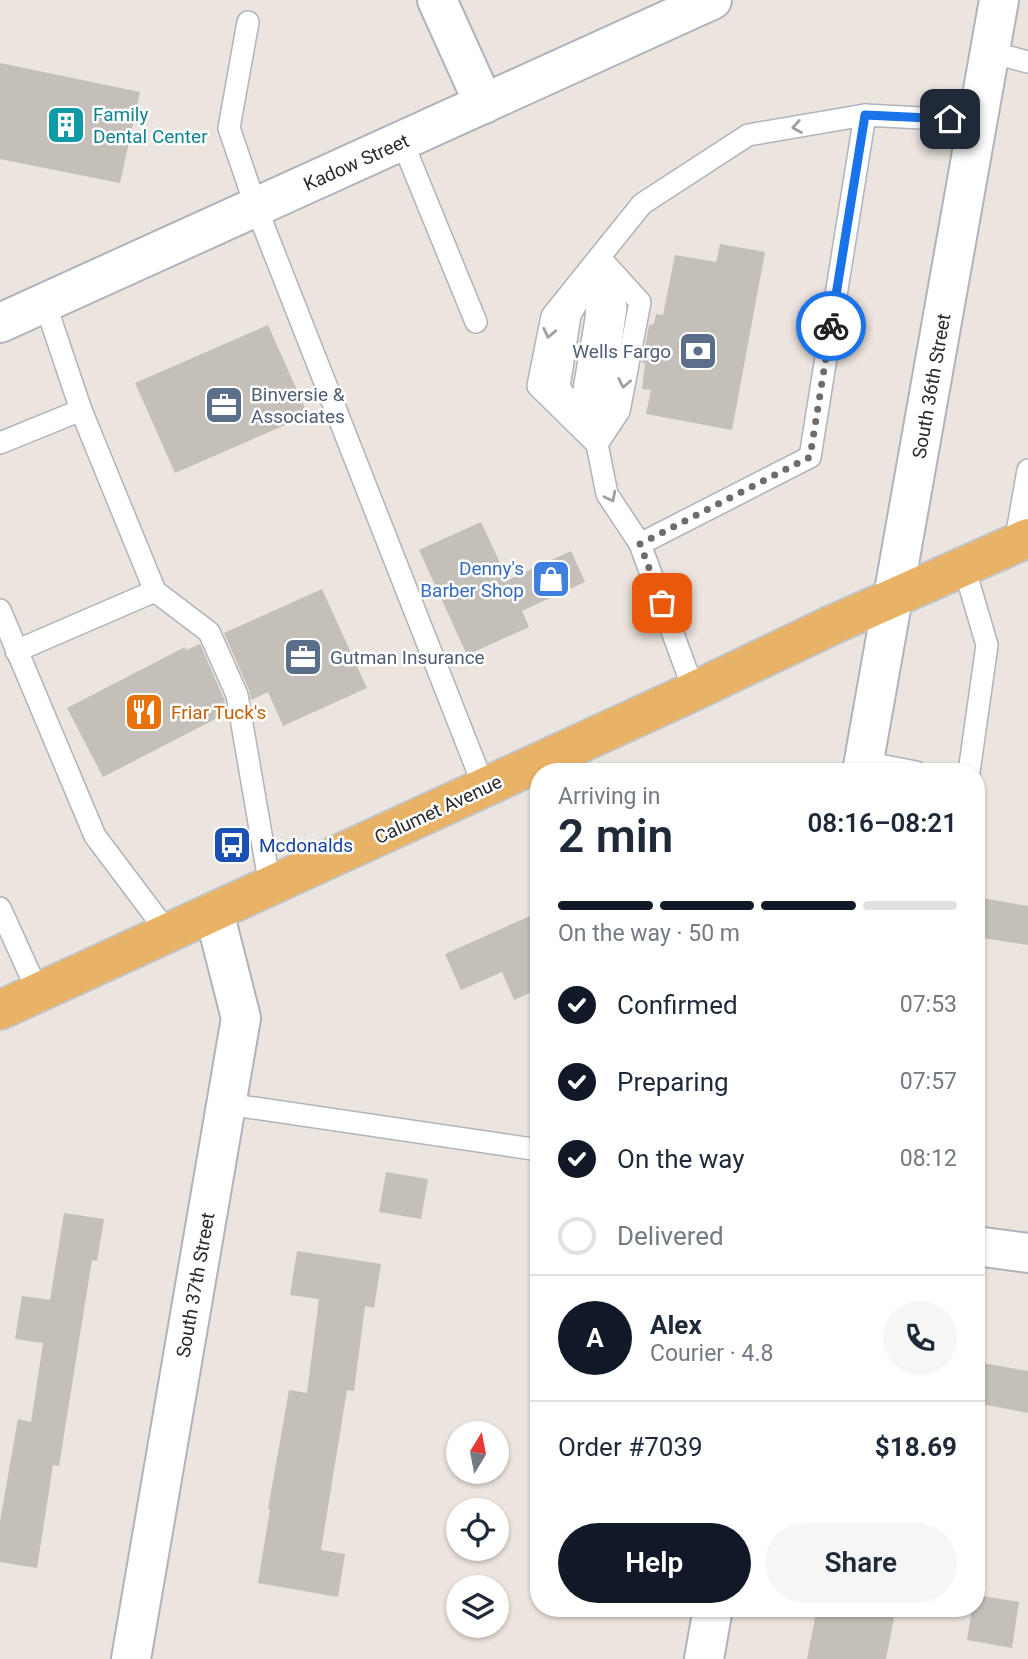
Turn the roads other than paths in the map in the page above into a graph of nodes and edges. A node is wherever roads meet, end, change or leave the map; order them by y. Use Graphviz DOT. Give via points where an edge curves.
graph roads {
  1 [pos="437,0"];
  2 [pos="712,0"];
  3 [pos="999,0"];
  4 [pos="248,22"];
  5 [pos="990,52"];
  6 [pos="1028,62"];
  7 [pos="484,104"];
  8 [pos="865,115"];
  9 [pos="978,121"];
  10 [pos="402,141"];
  11 [pos="256,207"];
  12 [pos="600,257"];
  13 [pos="45,303"];
  14 [pos="476,322"];
  15 [pos="0,323"];
  16 [pos="80,410"];
  17 [pos="0,443"];
  18 [pos="597,444"];
  19 [pos="1028,470"];
  20 [pos="1021,541"];
  21 [pos="640,544"];
  22 [pos="964,567"];
  23 [pos="156,592"];
  24 [pos="892,600"];
  25 [pos="0,610"];
  26 [pos="16,651"];
  27 [pos="694,691"];
  28 [pos="536,763"];
  29 [pos="864,763"];
  30 [pos="971,763"];
  31 [pos="530,766"];
  32 [pos="484,787"];
  33 [pos="270,887"];
  34 [pos="0,908"];
  35 [pos="214,912"];
  36 [pos="168,933"];
  37 [pos="38,992"];
  38 [pos="0,1010"];
  39 [pos="227,1104"];
  40 [pos="530,1149"];
  41 [pos="985,1247"];
  42 [pos="1028,1254"];
  43 [pos="711,1617"];
  44 [pos="131,1659"];
  45 [pos="704,1659"];
  1 -- 7 [label="street"];
  2 -- 7 [label="street, Kadow Street"];
  3 -- 5 [label="street, South 36th Street"];
  4 -- 11 [label="lane" via="229,128"];
  5 -- 6 [label="lane"];
  5 -- 9 [label="street, South 36th Street"];
  7 -- 10 [label="street, Kadow Street"];
  8 -- 9 [label="lane"];
  8 -- 12 [label="lane, one-way" via="748,135 642,204"];
  8 -- 21 [label="lane" via="810,457"];
  9 -- 24 [label="street, South 36th Street"];
  10 -- 11 [label="street, Kadow Street"];
  10 -- 14 [label="lane"];
  11 -- 13 [label="street, Kadow Street"];
  11 -- 32 [label="lane"];
  12 -- 18 [label="lane" via="596,319 583,395"];
  12 -- 18 [label="lane, one-way" via="640,302 619,411"];
  12 -- 18 [label="lane, one-way" via="552,316 538,386"];
  13 -- 15 [label="street, Kadow Street"];
  13 -- 16 [label="lane"];
  16 -- 17 [label="lane"];
  16 -- 23 [label="lane"];
  18 -- 21 [label="lane, one-way" via="607,494"];
  19 -- 20 [label="lane"];
  20 -- 22 [label="main road, Calumet Avenue"];
  21 -- 27 [label="lane"];
  22 -- 24 [label="main road, Calumet Avenue"];
  22 -- 30 [label="lane" via="987,645"];
  23 -- 26 [label="lane"];
  23 -- 33 [label="lane" via="209,632 237,695"];
  24 -- 27 [label="main road, Calumet Avenue"];
  24 -- 29 [label="street, South 36th Street"];
  25 -- 26 [label="lane"];
  26 -- 36 [label="lane" via="95,836"];
  27 -- 28 [label="main road, Calumet Avenue"];
  31 -- 32 [label="main road, Calumet Avenue"];
  32 -- 33 [label="main road, Calumet Avenue"];
  33 -- 35 [label="main road, Calumet Avenue"];
  34 -- 37 [label="lane"];
  35 -- 36 [label="main road, Calumet Avenue"];
  35 -- 39 [label="street, South 37th Street" via="241,1017"];
  36 -- 37 [label="main road, Calumet Avenue"];
  37 -- 38 [label="main road, Calumet Avenue"];
  39 -- 40 [label="lane"];
  39 -- 44 [label="street, South 37th Street"];
  41 -- 42 [label="street"];
  43 -- 45 [label="street"];
}
